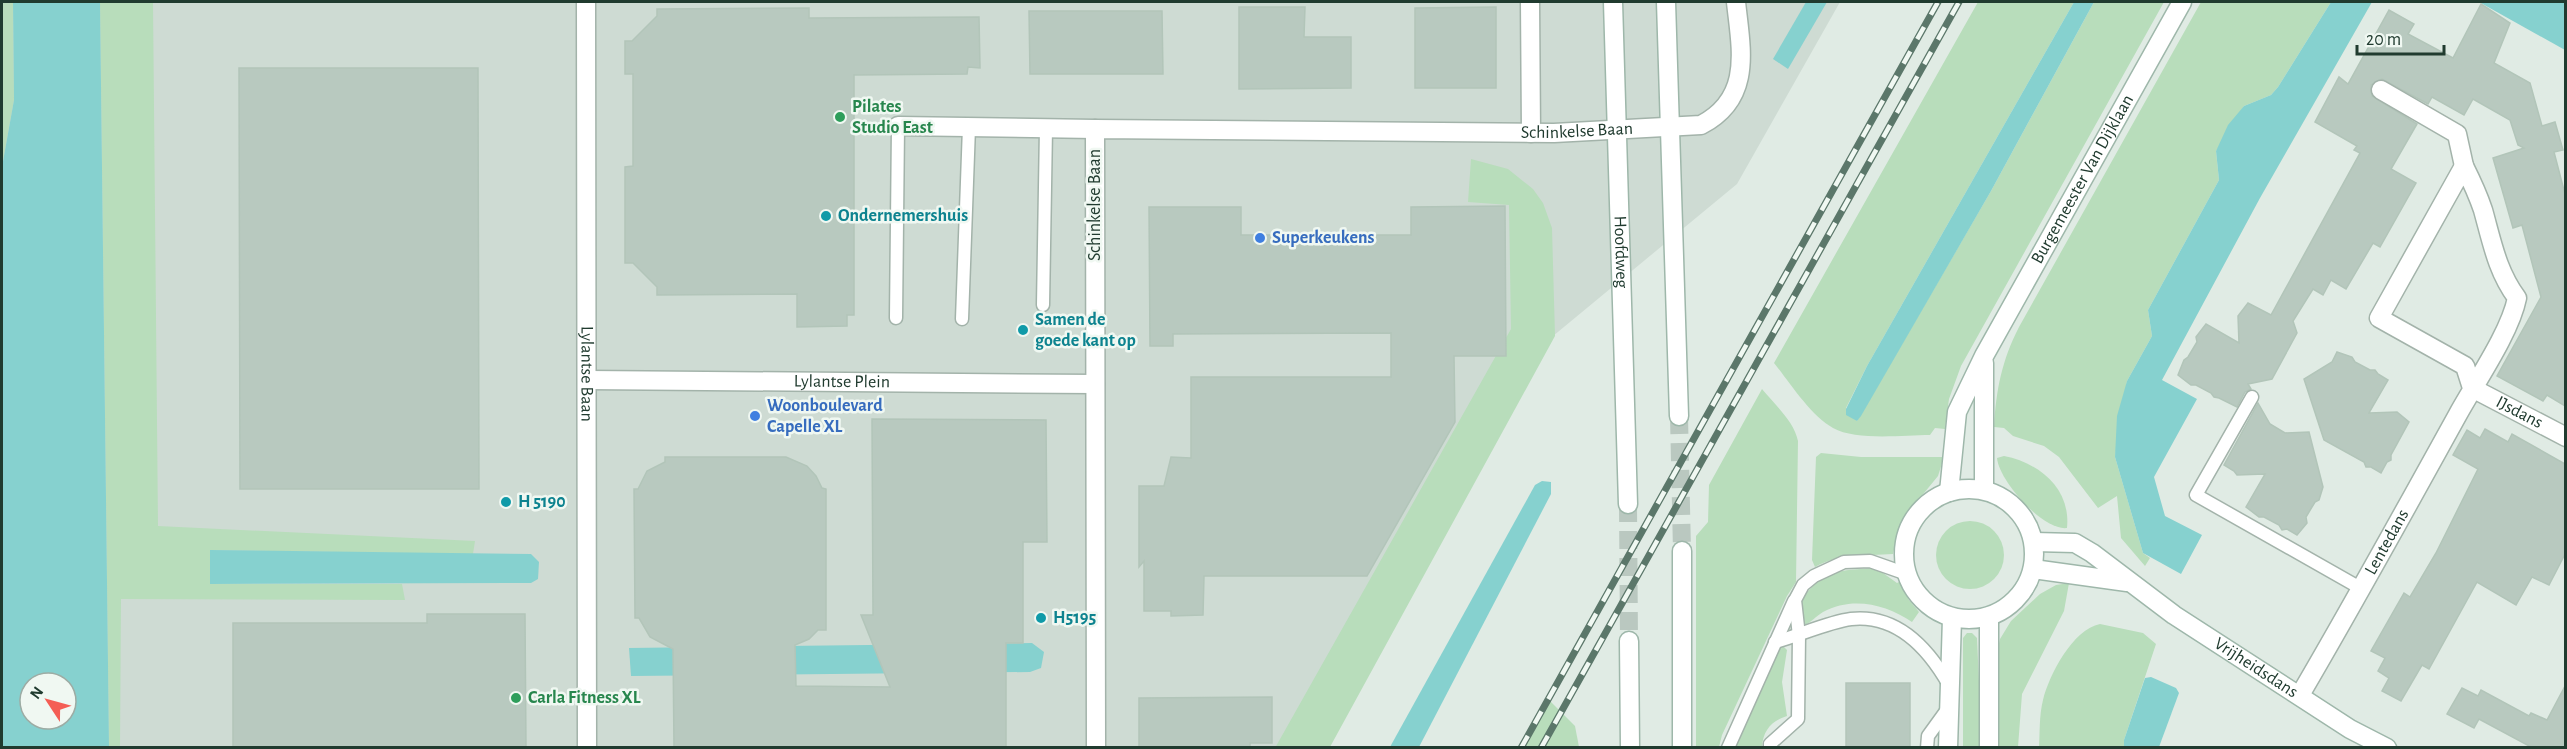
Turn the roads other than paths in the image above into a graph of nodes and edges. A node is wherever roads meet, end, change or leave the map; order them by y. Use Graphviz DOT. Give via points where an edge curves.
graph roads {
  1 [pos="586,2"];
  2 [pos="1530,2"];
  3 [pos="1613,2"];
  4 [pos="1666,2"];
  5 [pos="1736,2"];
  6 [pos="2182,2"];
  7 [pos="2381,90"];
  8 [pos="898,126"];
  9 [pos="969,127"];
  10 [pos="1046,128"];
  11 [pos="1095,129"];
  12 [pos="1669,129"];
  13 [pos="1617,132"];
  14 [pos="1531,133"];
  15 [pos="2464,166"];
  16 [pos="1043,305"];
  17 [pos="896,318"];
  18 [pos="962,319"];
  19 [pos="1984,356"];
  20 [pos="588,380"];
  21 [pos="1095,384"];
  22 [pos="2472,388"];
  23 [pos="2252,398"];
  24 [pos="1679,416"];
  25 [pos="2565,437"];
  26 [pos="1984,490"];
  27 [pos="1949,492"];
  28 [pos="1628,504"];
  29 [pos="2034,542"];
  30 [pos="1682,551"];
  31 [pos="2033,569"];
  32 [pos="1907,574"];
  33 [pos="2129,583"];
  34 [pos="2362,589"];
  35 [pos="1795,600"];
  36 [pos="1989,617"];
  37 [pos="1952,618"];
  38 [pos="1799,636"];
  39 [pos="1629,641"];
  40 [pos="1774,642"];
  41 [pos="1950,686"];
  42 [pos="2300,696"];
  43 [pos="1950,706"];
  44 [pos="587,747"];
  45 [pos="1096,747"];
  46 [pos="1630,747"];
  47 [pos="1682,747"];
  48 [pos="1728,747"];
  49 [pos="1770,747"];
  50 [pos="1927,747"];
  51 [pos="1948,747"];
  52 [pos="1989,747"];
  53 [pos="2386,747"];
  1 -- 20 [label="street, Lylantse Baan"];
  2 -- 14 [label="street"];
  3 -- 13 [label="street, Hoofdweg"];
  4 -- 12 [label="street"];
  5 -- 12 [label="street" via="1743,58 1729,103 1701,125"];
  6 -- 19 [label="street, Burgemeester Van Dijklaan"];
  7 -- 15 [label="street, Lentedans" via="2457,134"];
  8 -- 9 [label="street"];
  8 -- 17 [label="lane"];
  9 -- 10 [label="street"];
  9 -- 18 [label="lane"];
  10 -- 11 [label="street"];
  10 -- 16 [label="lane"];
  11 -- 14 [label="street, Schinkelse Baan"];
  11 -- 21 [label="street, Schinkelse Baan"];
  12 -- 13 [label="street, Schinkelse Baan"];
  12 -- 24 [label="street"];
  13 -- 14 [label="street, Schinkelse Baan"];
  13 -- 28 [label="street, Hoofdweg"];
  15 -- 22 [label="street, Lentedans" via="2482,207 2496,260 2517,298 2514,314"];
  15 -- 22 [label="street" via="2379,318 2465,366"];
  19 -- 26 [label="street, Burgemeester Van Dijklaan"];
  19 -- 27 [label="street, Burgemeester Van Dijklaan" via="1957,412"];
  20 -- 21 [label="street, Lylantse Plein"];
  20 -- 44 [label="street, Lylantse Baan"];
  21 -- 45 [label="street, Schinkelse Baan"];
  22 -- 25 [label="street, IJsdans"];
  22 -- 34 [label="street, Lentedans"];
  23 -- 34 [label="lane" via="2196,495"];
  26 -- 27 [label="street"];
  26 -- 29 [label="street" via="2019,511"];
  27 -- 32 [label="street" via="1926,504 1911,523 1904,554"];
  29 -- 31 [label="street"];
  29 -- 33 [label="street, Vrijheidsdans" via="2075,543"];
  30 -- 47 [label="street"];
  31 -- 33 [label="street, Vrijheidsdans"];
  31 -- 36 [label="street" via="2022,594"];
  32 -- 35 [label="lane" via="1870,561 1844,562 1814,576 1803,585"];
  32 -- 37 [label="street" via="1922,599"];
  33 -- 42 [label="street, Vrijheidsdans"];
  34 -- 42 [label="street, Lentedans"];
  35 -- 38 [label="lane"];
  35 -- 40 [label="lane"];
  36 -- 37 [label="street"];
  36 -- 52 [label="street"];
  37 -- 41 [label="street"];
  38 -- 40 [label="lane"];
  38 -- 41 [label="lane" via="1849,619 1872,619 1897,627 1934,659"];
  38 -- 49 [label="lane" via="1798,719"];
  39 -- 46 [label="street"];
  40 -- 48 [label="lane"];
  41 -- 43 [label="street"];
  42 -- 53 [label="street, Vrijheidsdans"];
  43 -- 50 [label="lane" via="1928,736"];
  43 -- 51 [label="street"];
}
